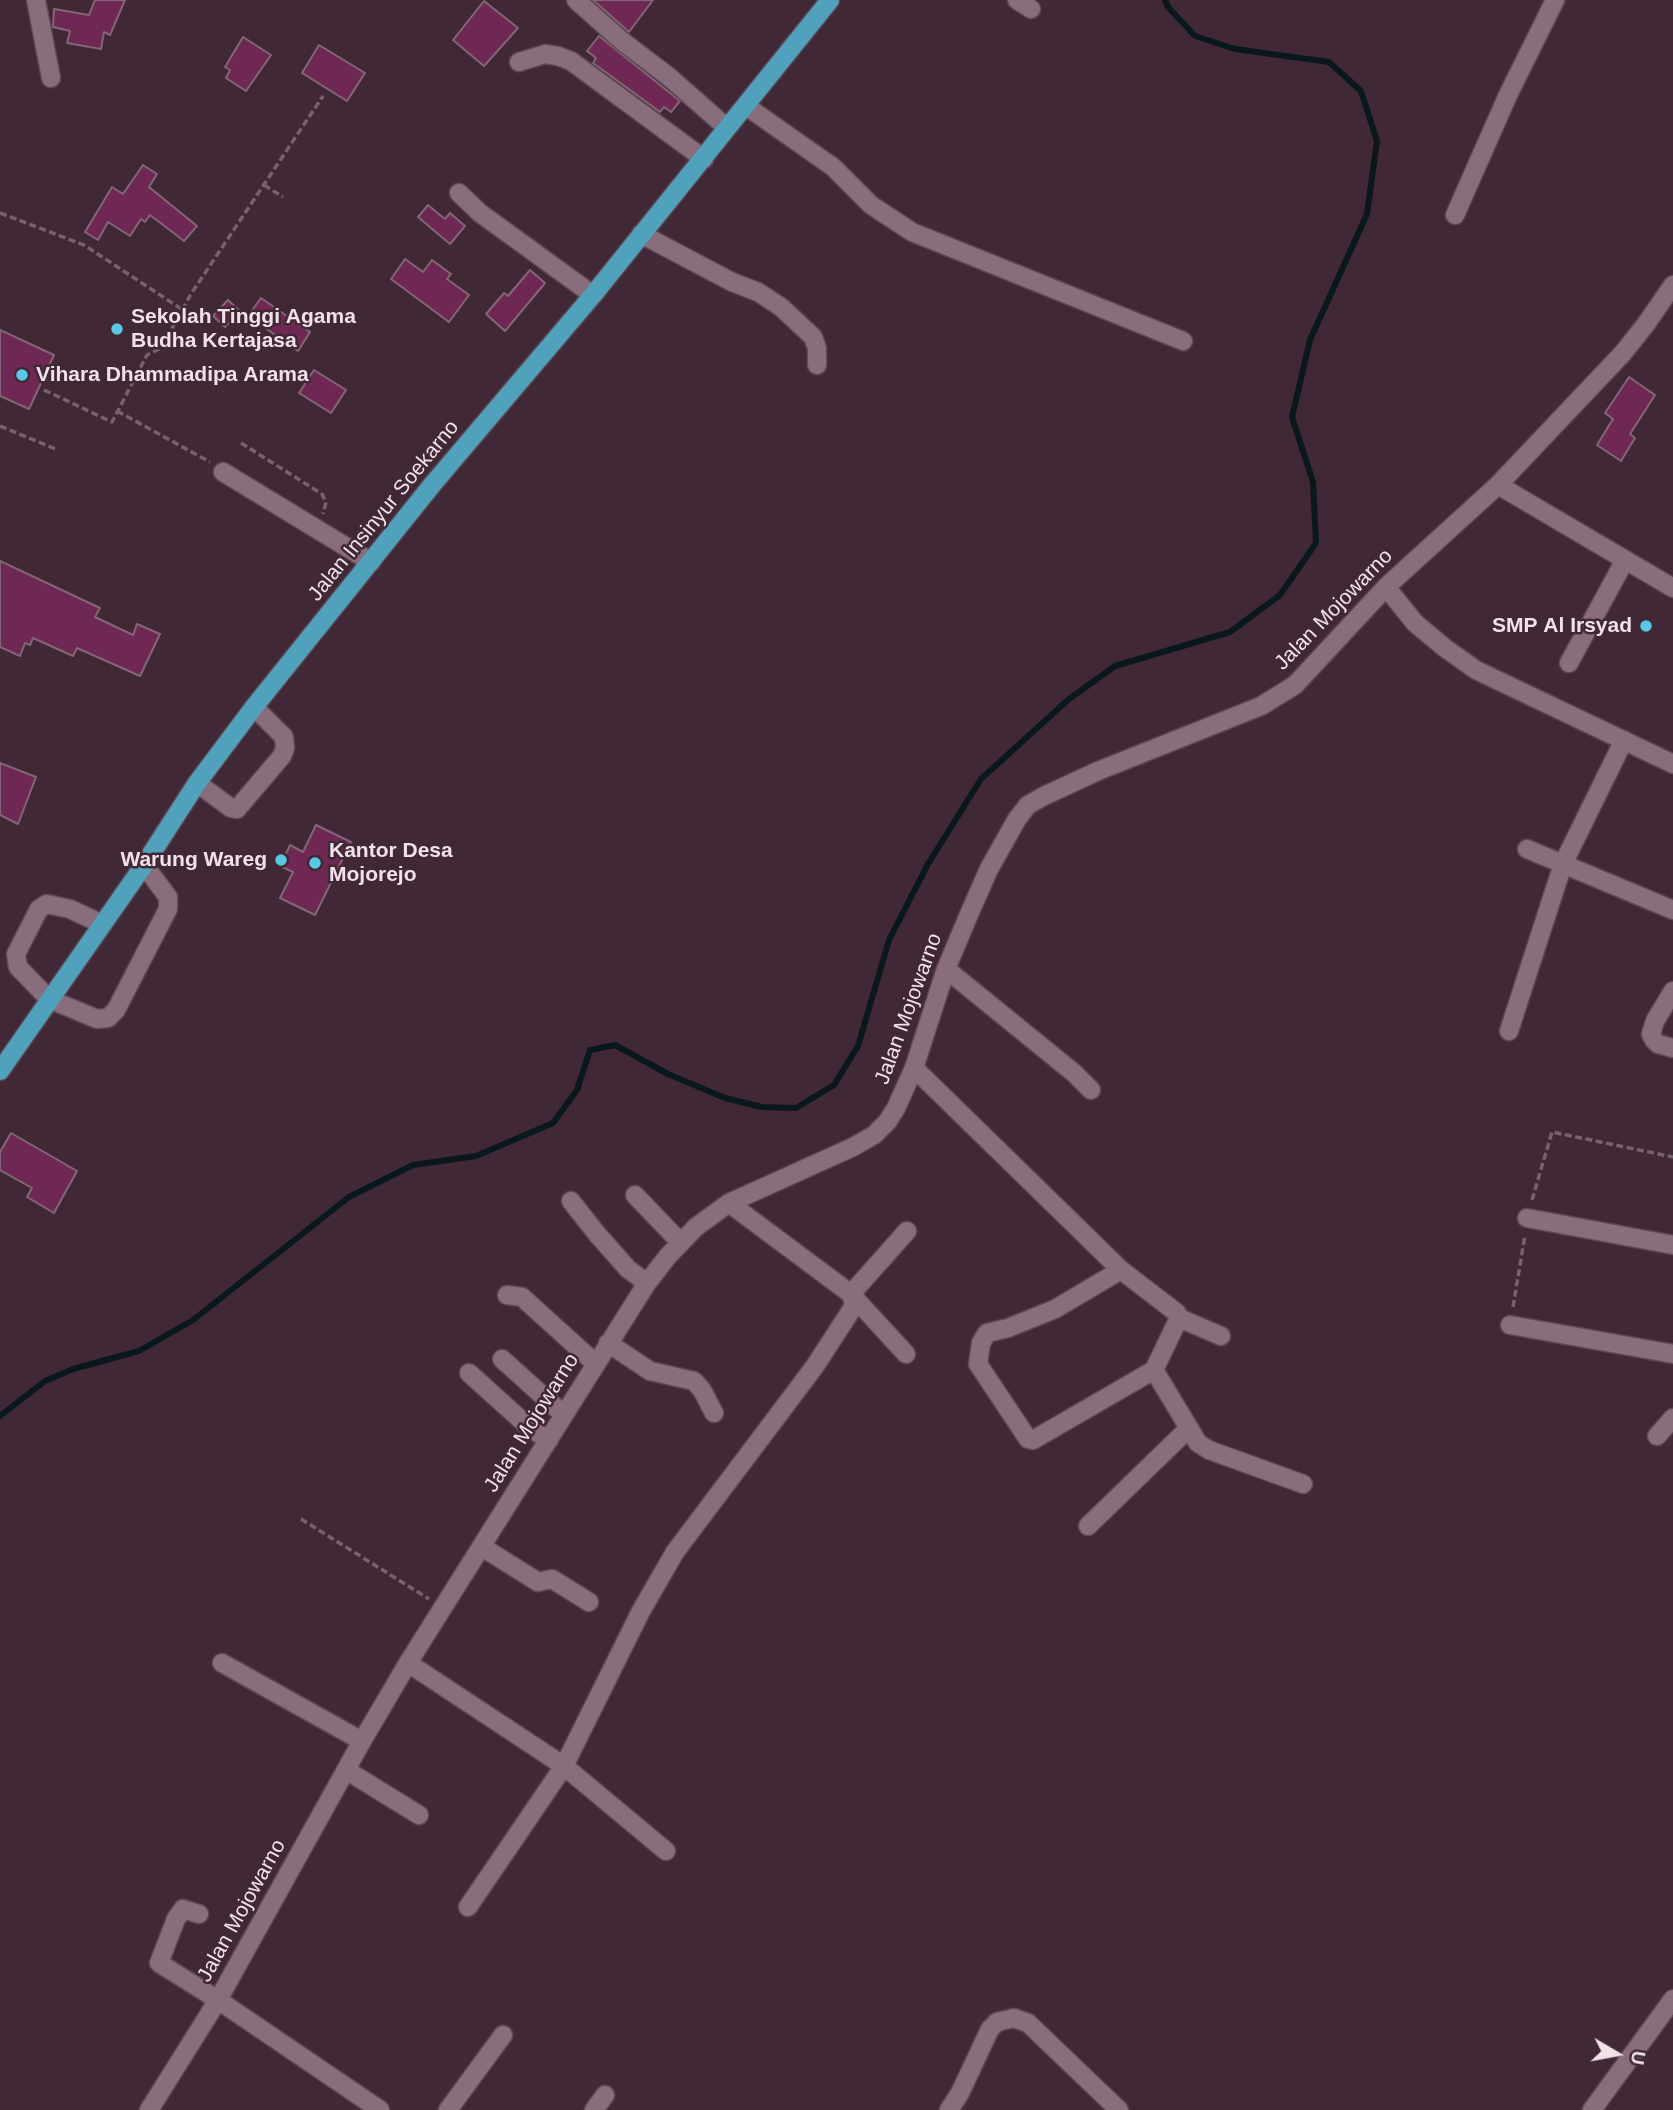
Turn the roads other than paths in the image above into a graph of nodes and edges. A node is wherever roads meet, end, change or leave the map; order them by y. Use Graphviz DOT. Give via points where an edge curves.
graph roads {
  1 [pos="36,0"];
  2 [pos="576,0"];
  3 [pos="830,0"];
  4 [pos="1555,0"];
  5 [pos="519,62"];
  6 [pos="51,78"];
  7 [pos="746,106"];
  8 [pos="726,127"];
  9 [pos="704,159"];
  10 [pos="459,193"];
  11 [pos="1455,215"];
  12 [pos="640,234"];
  13 [pos="1673,285"];
  14 [pos="593,295"];
  15 [pos="1183,341"];
  16 [pos="817,365"];
  17 [pos="223,472"];
  18 [pos="1498,485"];
  19 [pos="1625,560"];
  20 [pos="371,562"];
  21 [pos="1385,587"];
  22 [pos="1673,588"];
  23 [pos="1569,663"];
  24 [pos="254,707"];
  25 [pos="1624,740"];
  26 [pos="1673,764"];
  27 [pos="197,783"];
  28 [pos="1527,849"];
  29 [pos="1563,864"];
  30 [pos="144,865"];
  31 [pos="1673,910"];
  32 [pos="102,924"];
  33 [pos="946,969"];
  34 [pos="1673,991"];
  35 [pos="49,999"];
  36 [pos="1508,1031"];
  37 [pos="1673,1048"];
  38 [pos="914,1068"];
  39 [pos="0,1071"];
  40 [pos="1091,1090"];
  41 [pos="635,1195"];
  42 [pos="571,1201"];
  43 [pos="729,1203"];
  44 [pos="1527,1218"];
  45 [pos="907,1231"];
  46 [pos="681,1243"];
  47 [pos="1673,1245"];
  48 [pos="1121,1270"];
  49 [pos="647,1283"];
  50 [pos="851,1294"];
  51 [pos="507,1295"];
  52 [pos="1179,1318"];
  53 [pos="1510,1325"];
  54 [pos="1221,1336"];
  55 [pos="608,1343"];
  56 [pos="906,1354"];
  57 [pos="1673,1354"];
  58 [pos="502,1359"];
  59 [pos="596,1364"];
  60 [pos="1154,1370"];
  61 [pos="469,1373"];
  62 [pos="714,1413"];
  63 [pos="564,1415"];
  64 [pos="1673,1418"];
  65 [pos="1188,1429"];
  66 [pos="1657,1436"];
  67 [pos="549,1440"];
  68 [pos="1304,1484"];
  69 [pos="1088,1526"];
  70 [pos="482,1546"];
  71 [pos="589,1602"];
  72 [pos="222,1663"];
  73 [pos="408,1663"];
  74 [pos="362,1741"];
  75 [pos="564,1766"];
  76 [pos="346,1770"];
  77 [pos="419,1815"];
  78 [pos="666,1851"];
  79 [pos="468,1907"];
  80 [pos="198,1914"];
  81 [pos="1673,1999"];
  82 [pos="218,2000"];
  83 [pos="503,2035"];
  84 [pos="605,2095"];
  85 [pos="1117,2109"];
  86 [pos="149,2110"];
  87 [pos="380,2110"];
  88 [pos="447,2110"];
  89 [pos="594,2110"];
  90 [pos="949,2110"];
  91 [pos="1592,2110"];
  1 -- 6 [label="street"];
  2 -- 8 [label="street"];
  3 -- 7 [label="main road, Jalan Insinyur Soekarno"];
  4 -- 11 [label="street"];
  5 -- 9 [label="street" via="545,54 571,61"];
  7 -- 8 [label="main road, Jalan Insinyur Soekarno"];
  7 -- 15 [label="street" via="834,167 871,205 912,232"];
  8 -- 9 [label="main road, Jalan Insinyur Soekarno"];
  9 -- 12 [label="main road, Jalan Insinyur Soekarno"];
  10 -- 14 [label="street"];
  12 -- 14 [label="main road, Jalan Insinyur Soekarno"];
  12 -- 16 [label="street" via="780,307 813,337"];
  13 -- 18 [label="street, Jalan Mojowarno" via="1623,353"];
  14 -- 20 [label="main road, Jalan Insinyur Soekarno"];
  17 -- 20 [label="street"];
  18 -- 19 [label="street"];
  18 -- 21 [label="street, Jalan Mojowarno"];
  19 -- 22 [label="street"];
  19 -- 23 [label="street"];
  20 -- 24 [label="main road, Jalan Insinyur Soekarno"];
  21 -- 25 [label="street" via="1415,622 1476,670"];
  21 -- 33 [label="street, Jalan Mojowarno" via="1313,667 1281,695 1028,805 989,869"];
  24 -- 27 [label="main road, Jalan Insinyur Soekarno"];
  24 -- 27 [label="street" via="284,737 282,756 237,809"];
  25 -- 26 [label="street"];
  25 -- 29 [label="street"];
  27 -- 30 [label="main road, Jalan Insinyur Soekarno"];
  28 -- 29 [label="street"];
  29 -- 31 [label="street"];
  29 -- 36 [label="street"];
  30 -- 32 [label="main road, Jalan Insinyur Soekarno"];
  30 -- 35 [label="street" via="168,897 169,909 116,1010 108,1018 97,1019"];
  32 -- 35 [label="main road, Jalan Insinyur Soekarno"];
  32 -- 35 [label="street" via="70,909 47,904 38,909 16,954 18,967"];
  33 -- 38 [label="street, Jalan Mojowarno"];
  33 -- 40 [label="street"];
  34 -- 37 [label="street" via="1651,1034 1658,1044"];
  35 -- 39 [label="main road, Jalan Insinyur Soekarno"];
  38 -- 43 [label="street, Jalan Mojowarno" via="897,1108 874,1135"];
  38 -- 48 [label="street"];
  41 -- 46 [label="street"];
  42 -- 49 [label="street" via="628,1269"];
  43 -- 46 [label="street, Jalan Mojowarno"];
  43 -- 50 [label="street"];
  44 -- 47 [label="street"];
  45 -- 50 [label="street"];
  46 -- 49 [label="street, Jalan Mojowarno"];
  48 -- 52 [label="street"];
  48 -- 60 [label="street" via="1055,1309 987,1333 978,1364 1033,1440"];
  49 -- 55 [label="street, Jalan Mojowarno"];
  50 -- 56 [label="street"];
  50 -- 75 [label="street" via="852,1309 815,1366 675,1552"];
  51 -- 59 [label="street" via="522,1297"];
  52 -- 54 [label="street"];
  52 -- 60 [label="street"];
  53 -- 57 [label="street"];
  55 -- 59 [label="street, Jalan Mojowarno"];
  55 -- 62 [label="street" via="650,1371 694,1381"];
  58 -- 63 [label="street"];
  59 -- 63 [label="street, Jalan Mojowarno"];
  60 -- 65 [label="street"];
  61 -- 67 [label="street"];
  63 -- 67 [label="street, Jalan Mojowarno"];
  64 -- 66 [label="street"];
  65 -- 68 [label="street" via="1209,1450"];
  65 -- 69 [label="street"];
  67 -- 70 [label="street, Jalan Mojowarno"];
  70 -- 71 [label="street" via="538,1582 552,1579"];
  70 -- 73 [label="street, Jalan Mojowarno"];
  72 -- 74 [label="street"];
  73 -- 74 [label="street, Jalan Mojowarno"];
  73 -- 75 [label="street"];
  74 -- 76 [label="street, Jalan Mojowarno"];
  75 -- 78 [label="street"];
  75 -- 79 [label="street"];
  76 -- 77 [label="street"];
  76 -- 82 [label="street, Jalan Mojowarno"];
  80 -- 82 [label="street" via="183,1909 159,1963"];
  81 -- 91 [label="street"];
  82 -- 86 [label="street, Jalan Mojowarno"];
  82 -- 87 [label="street"];
  83 -- 88 [label="street"];
  84 -- 89 [label="street"];
  85 -- 90 [label="street" via="1028,2023 1014,2018 990,2029"];
}
